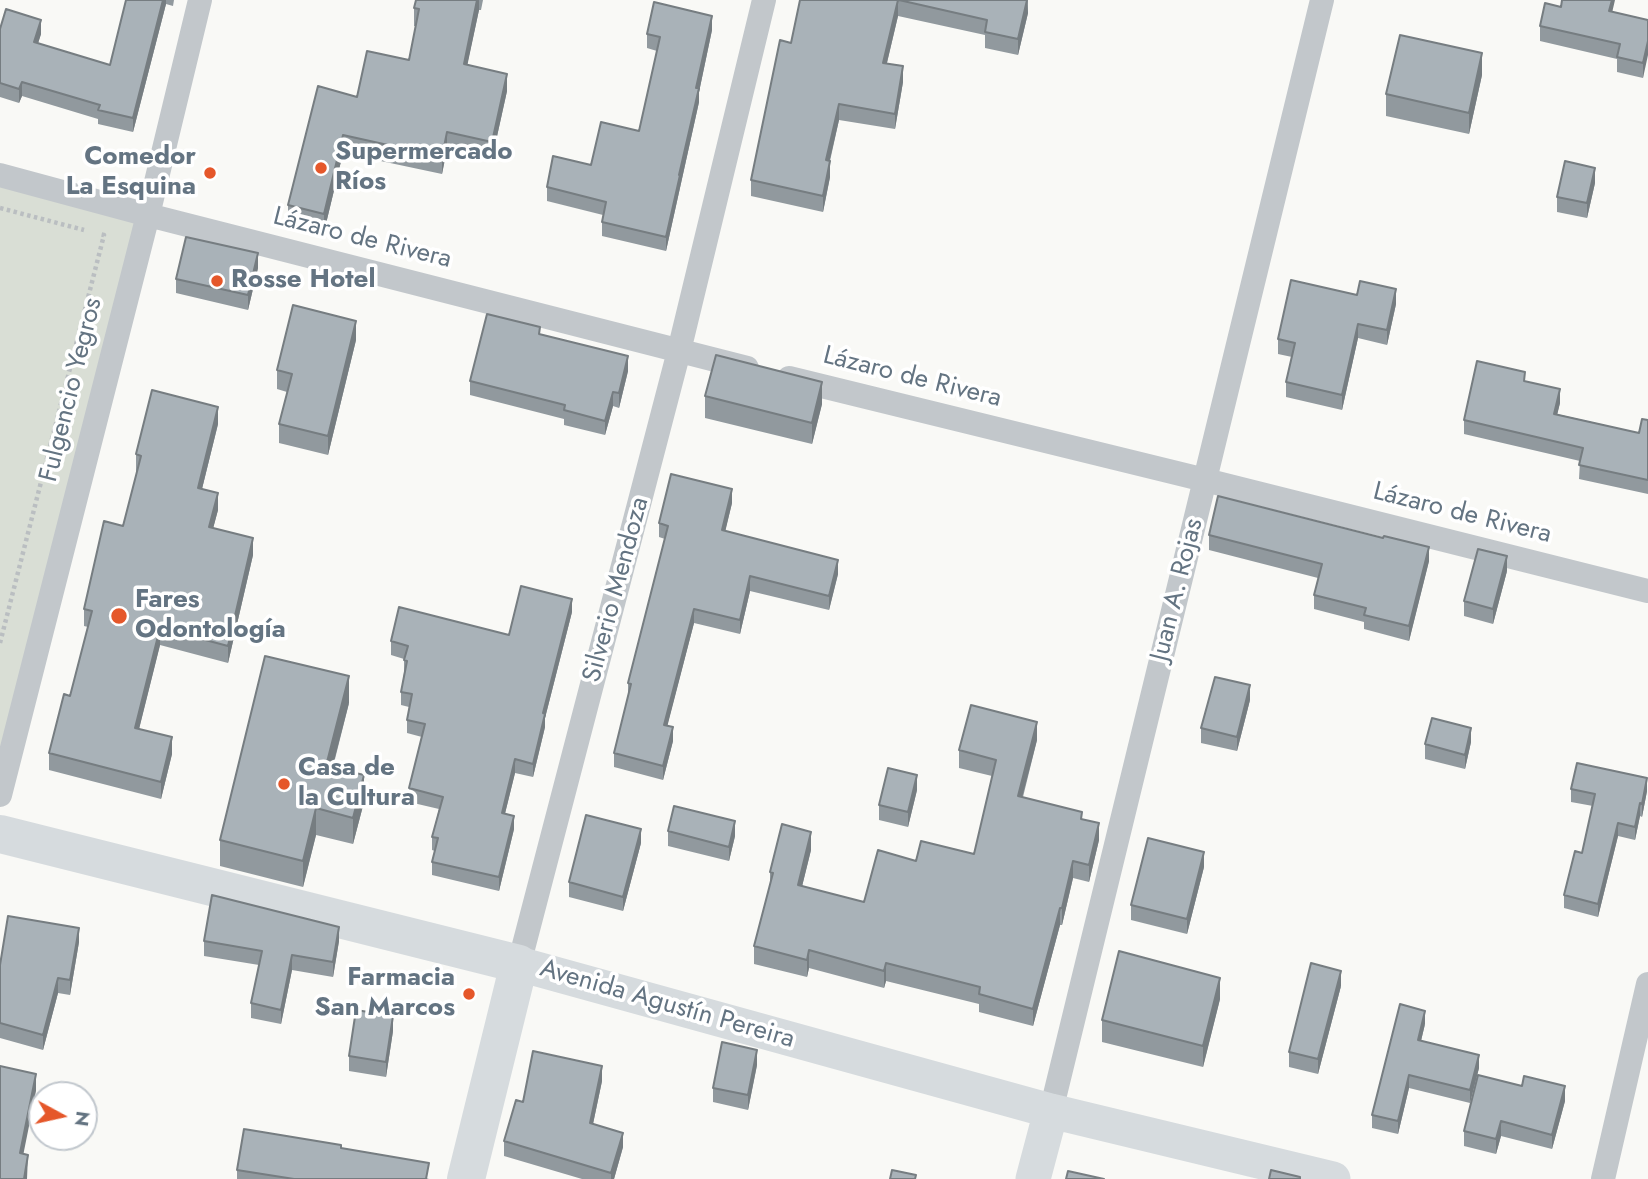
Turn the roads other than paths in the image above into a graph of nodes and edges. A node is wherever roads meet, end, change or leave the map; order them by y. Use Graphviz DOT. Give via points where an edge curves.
graph roads {
  1 [pos="201,0"];
  2 [pos="764,0"];
  3 [pos="1322,0"];
  4 [pos="0,175"];
  5 [pos="148,215"];
  6 [pos="679,351"];
  7 [pos="1205,480"];
  8 [pos="1648,592"];
  9 [pos="0,795"];
  10 [pos="0,834"];
  11 [pos="519,964"];
  12 [pos="1648,984"];
  13 [pos="1051,1111"];
  14 [pos="466,1179"];
  15 [pos="1033,1179"];
  16 [pos="1333,1179"];
  17 [pos="1603,1179"];
  1 -- 5 [label="street, Fulgencio Yegros"];
  2 -- 6 [label="street, Silverio Mendoza"];
  3 -- 7 [label="street, Juan A. Rojas"];
  4 -- 5 [label="street, Lázaro de Rivera"];
  5 -- 6 [label="street, Lázaro de Rivera"];
  5 -- 9 [label="street, Fulgencio Yegros"];
  6 -- 7 [label="street, Lázaro de Rivera"];
  6 -- 11 [label="street, Silverio Mendoza"];
  7 -- 8 [label="street, Lázaro de Rivera"];
  7 -- 13 [label="street, Juan A. Rojas"];
  10 -- 11 [label="highway, Avenida Agustín Pereira"];
  11 -- 13 [label="main road, Avenida Agustín Pereira"];
  11 -- 14 [label="highway, Silverio Mendoza"];
  12 -- 17 [label="street"];
  13 -- 15 [label="main road, Juan A. Rojas"];
  13 -- 16 [label="main road, Avenida Agustín Pereira"];
}
